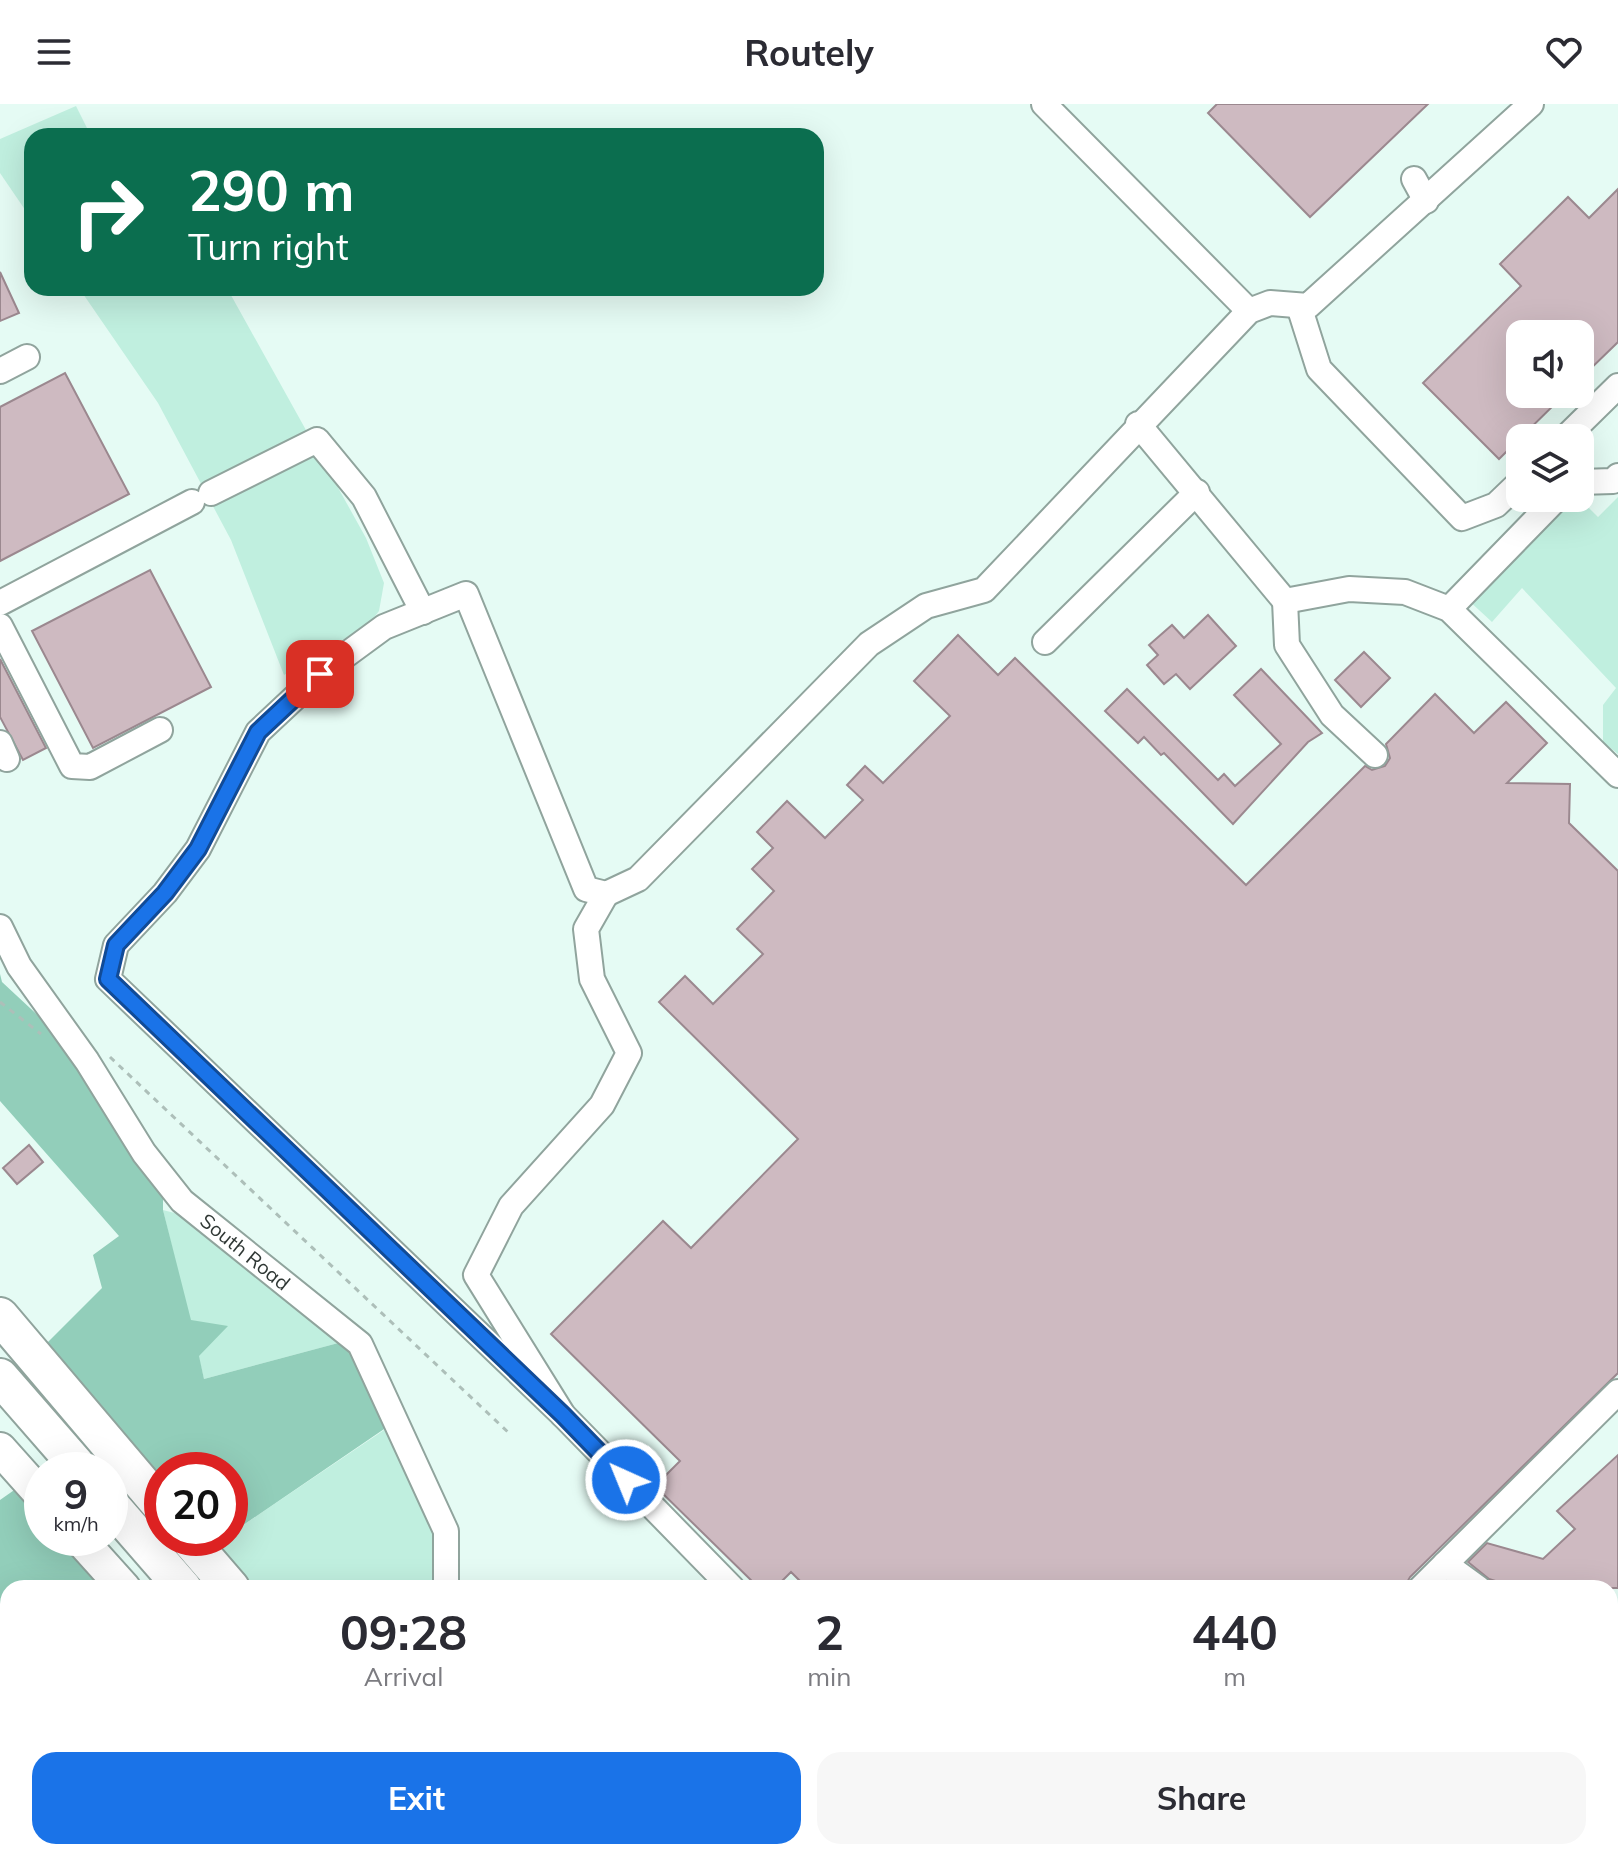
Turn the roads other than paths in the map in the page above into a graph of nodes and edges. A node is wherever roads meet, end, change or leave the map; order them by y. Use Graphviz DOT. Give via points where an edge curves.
graph roads {
  1 [pos="1044,104"];
  2 [pos="1531,104"];
  3 [pos="1414,179"];
  4 [pos="1426,201"];
  5 [pos="1299,306"];
  6 [pos="1249,311"];
  7 [pos="27,357"];
  8 [pos="0,371"];
  9 [pos="1618,386"];
  10 [pos="1138,424"];
  11 [pos="1579,424"];
  12 [pos="1618,476"];
  13 [pos="1594,482"];
  14 [pos="1197,492"];
  15 [pos="1506,495"];
  16 [pos="1543,512"];
  17 [pos="1285,601"];
  18 [pos="0,603"];
  19 [pos="1449,609"];
  20 [pos="423,612"];
  21 [pos="0,626"];
  22 [pos="1045,642"];
  23 [pos="6,651"];
  24 [pos="160,730"];
  25 [pos="1375,755"];
  26 [pos="1618,775"];
  27 [pos="606,894"];
  28 [pos="0,927"];
  29 [pos="0,1316"];
  30 [pos="0,1377"];
  31 [pos="1618,1393"];
  32 [pos="563,1415"];
  33 [pos="0,1449"];
  34 [pos="65,1452"];
  35 [pos="24,1476"];
  36 [pos="144,1486"];
  37 [pos="128,1525"];
  38 [pos="95,1556"];
  39 [pos="203,1556"];
  40 [pos="1445,1564"];
  41 [pos="117,1580"];
  42 [pos="176,1580"];
  43 [pos="224,1580"];
  44 [pos="446,1580"];
  45 [pos="724,1580"];
  46 [pos="1429,1580"];
  47 [pos="1467,1580"];
  1 -- 6 [label="street"];
  2 -- 4 [label="street"];
  3 -- 4 [label="street"];
  4 -- 5 [label="street" via="1308,306"];
  5 -- 6 [label="street" via="1270,303"];
  5 -- 15 [label="street" via="1319,369 1462,518"];
  6 -- 10 [label="street"];
  7 -- 8 [label="street"];
  9 -- 11 [label="street"];
  10 -- 14 [label="street"];
  10 -- 27 [label="street" via="984,590 926,606 869,644 638,879"];
  12 -- 13 [label="street"];
  14 -- 17 [label="street"];
  14 -- 22 [label="street"];
  16 -- 19 [label="street"];
  17 -- 19 [label="street" via="1349,589 1405,592"];
  17 -- 25 [label="street" via="1287,645 1332,715"];
  18 -- 20 [label="street" via="317,440 364,497"];
  19 -- 26 [label="street"];
  20 -- 27 [label="street" via="466,594 586,889"];
  20 -- 32 [label="street" via="371,636 320,674 258,732 198,849 116,945 108,979"];
  21 -- 23 [label="street"];
  23 -- 24 [label="street" via="72,766 90,767"];
  27 -- 32 [label="street" via="586,929 592,979 629,1053 602,1105 511,1206 476,1275"];
  28 -- 44 [label="street, South Road" via="19,966 182,1201 360,1344 446,1531"];
  29 -- 36 [label="highway"];
  30 -- 34 [label="highway"];
  31 -- 40 [label="street"];
  32 -- 45 [label="street"];
  33 -- 35 [label="main road"];
  37 -- 42 [label="highway"];
  38 -- 41 [label="main road"];
  39 -- 43 [label="highway"];
  40 -- 46 [label="street"];
  40 -- 47 [label="street"];
}
